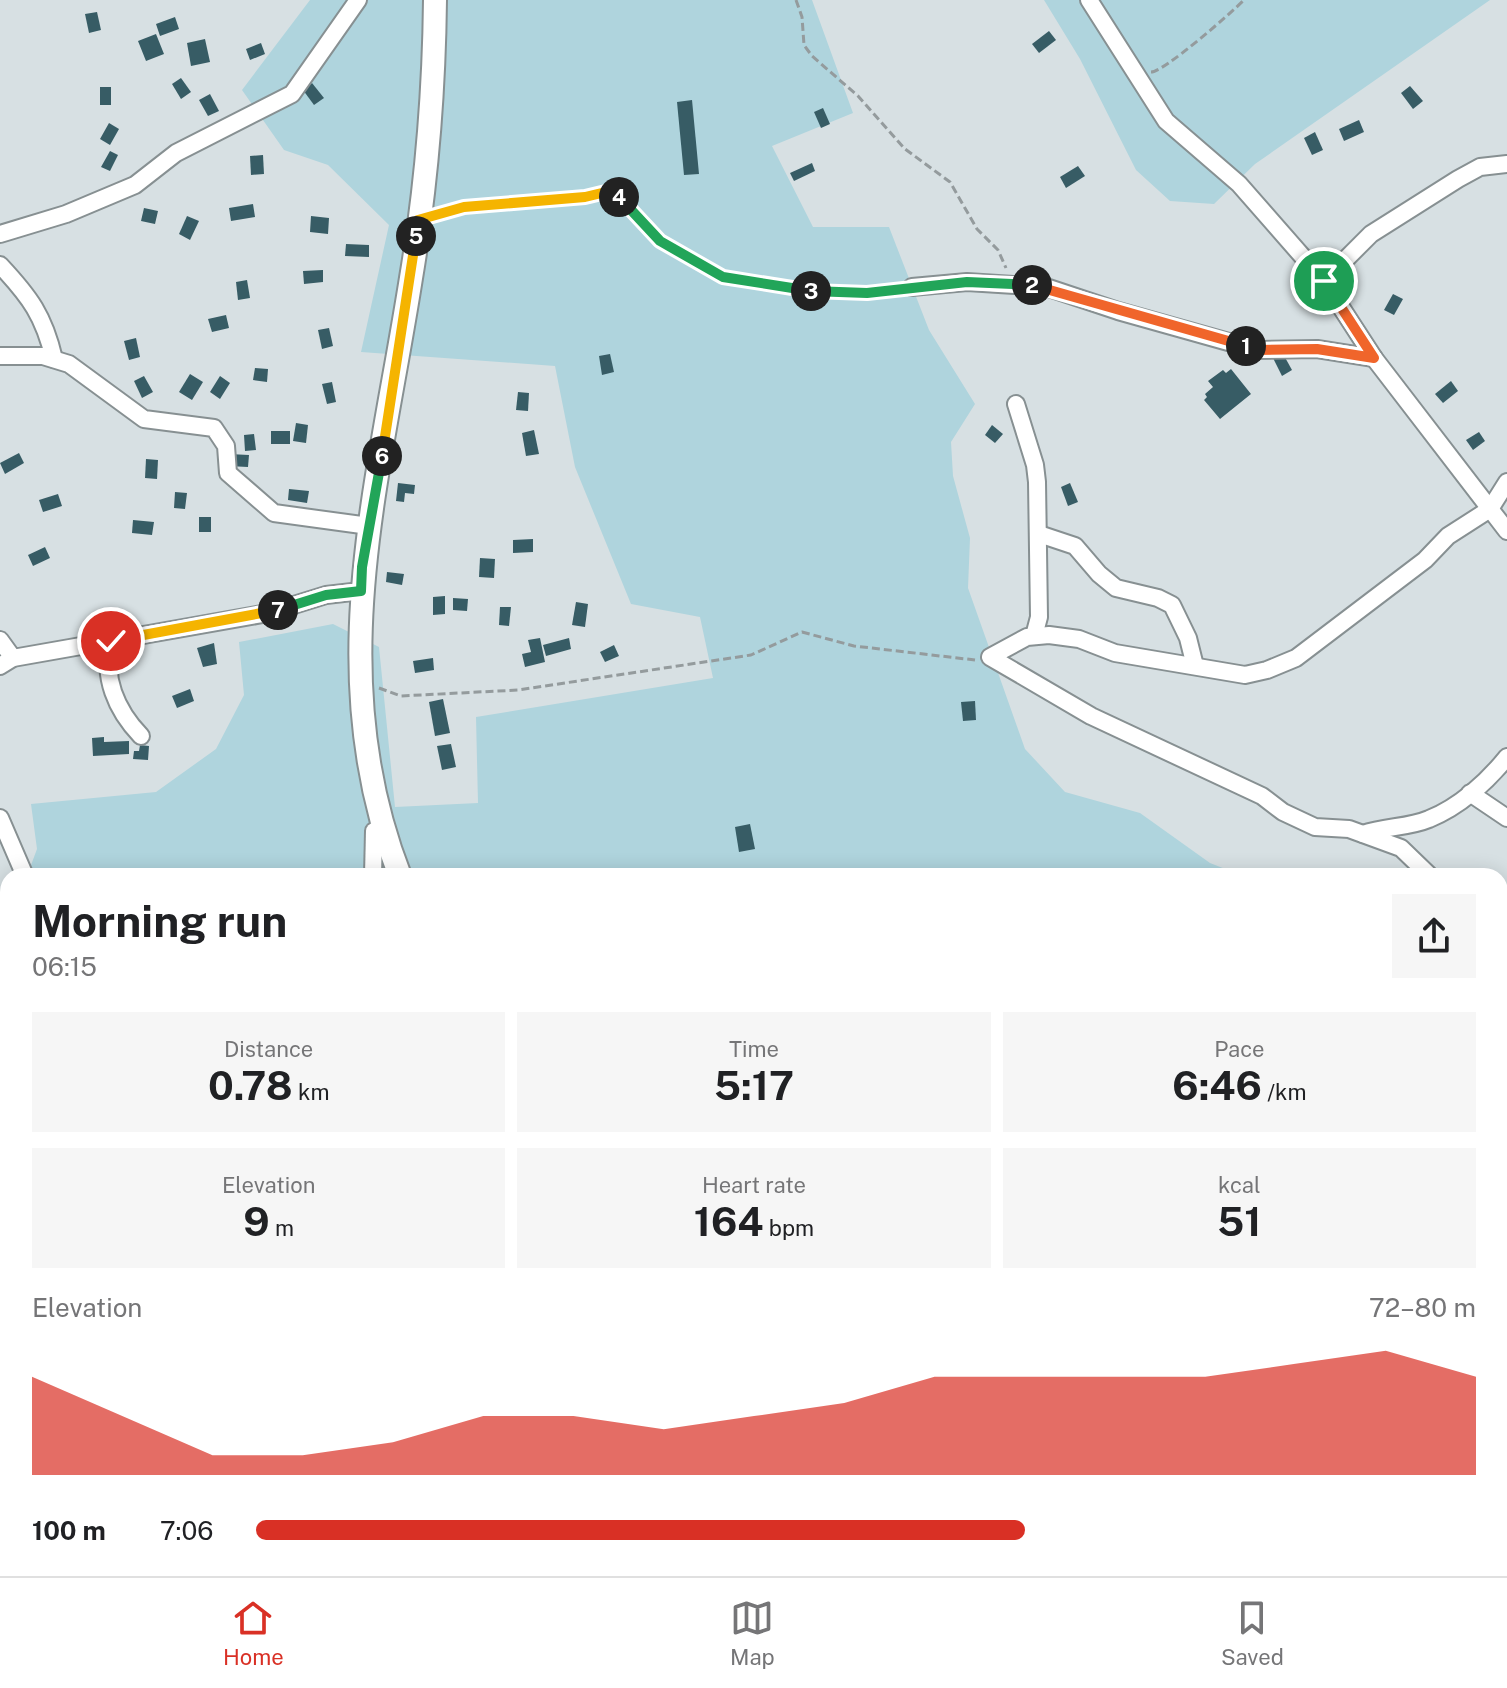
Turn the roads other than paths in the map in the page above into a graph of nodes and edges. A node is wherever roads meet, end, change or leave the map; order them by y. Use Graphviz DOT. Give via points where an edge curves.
graph roads {
  1 [pos="358,0"];
  2 [pos="435,0"];
  3 [pos="1089,0"];
  4 [pos="1507,164"];
  5 [pos="0,234"];
  6 [pos="0,265"];
  7 [pos="1324,281"];
  8 [pos="912,287"];
  9 [pos="0,356"];
  10 [pos="1374,358"];
  11 [pos="54,359"];
  12 [pos="1016,404"];
  13 [pos="1507,482"];
  14 [pos="1490,509"];
  15 [pos="369,526"];
  16 [pos="1507,531"];
  17 [pos="1039,534"];
  18 [pos="361,591"];
  19 [pos="1034,636"];
  20 [pos="0,640"];
  21 [pos="111,641"];
  22 [pos="7,662"];
  23 [pos="1195,666"];
  24 [pos="141,736"];
  25 [pos="1507,757"];
  26 [pos="1470,793"];
  27 [pos="0,818"];
  28 [pos="1507,818"];
  29 [pos="374,831"];
  30 [pos="1363,834"];
  31 [pos="22,868"];
  32 [pos="373,868"];
  33 [pos="397,868"];
  34 [pos="1419,868"];
  1 -- 5 [label="street" via="292,94 176,153 135,185"];
  2 -- 15 [label="main road" via="412,274"];
  3 -- 7 [label="street" via="1166,121 1239,184"];
  4 -- 7 [label="street" via="1480,167 1371,234"];
  6 -- 11 [label="street" via="36,305"];
  7 -- 10 [label="street"];
  8 -- 10 [label="street" via="1046,287 1257,350 1317,349"];
  9 -- 11 [label="street"];
  10 -- 14 [label="street"];
  11 -- 15 [label="street" via="69,364 144,419 214,428 226,446 228,473 274,513"];
  12 -- 17 [label="street" via="1035,465"];
  13 -- 14 [label="street"];
  14 -- 16 [label="street"];
  14 -- 23 [label="street" via="1468,520 1425,560 1296,658 1245,675"];
  15 -- 18 [label="main road"];
  17 -- 19 [label="street" via="1039,617"];
  17 -- 23 [label="street" via="1075,546 1116,588 1172,605"];
  18 -- 21 [label="street"];
  18 -- 33 [label="main road" via="360,680 373,793"];
  19 -- 23 [label="street" via="1079,639 1115,653"];
  19 -- 30 [label="street" via="990,657 1091,716 1262,796 1315,827"];
  20 -- 22 [label="street"];
  21 -- 22 [label="street"];
  21 -- 24 [label="street" via="113,697"];
  25 -- 26 [label="street"];
  26 -- 28 [label="street"];
  26 -- 30 [label="street" via="1429,819"];
  27 -- 31 [label="street"];
  29 -- 32 [label="street"];
  30 -- 34 [label="street" via="1401,848"];
}
